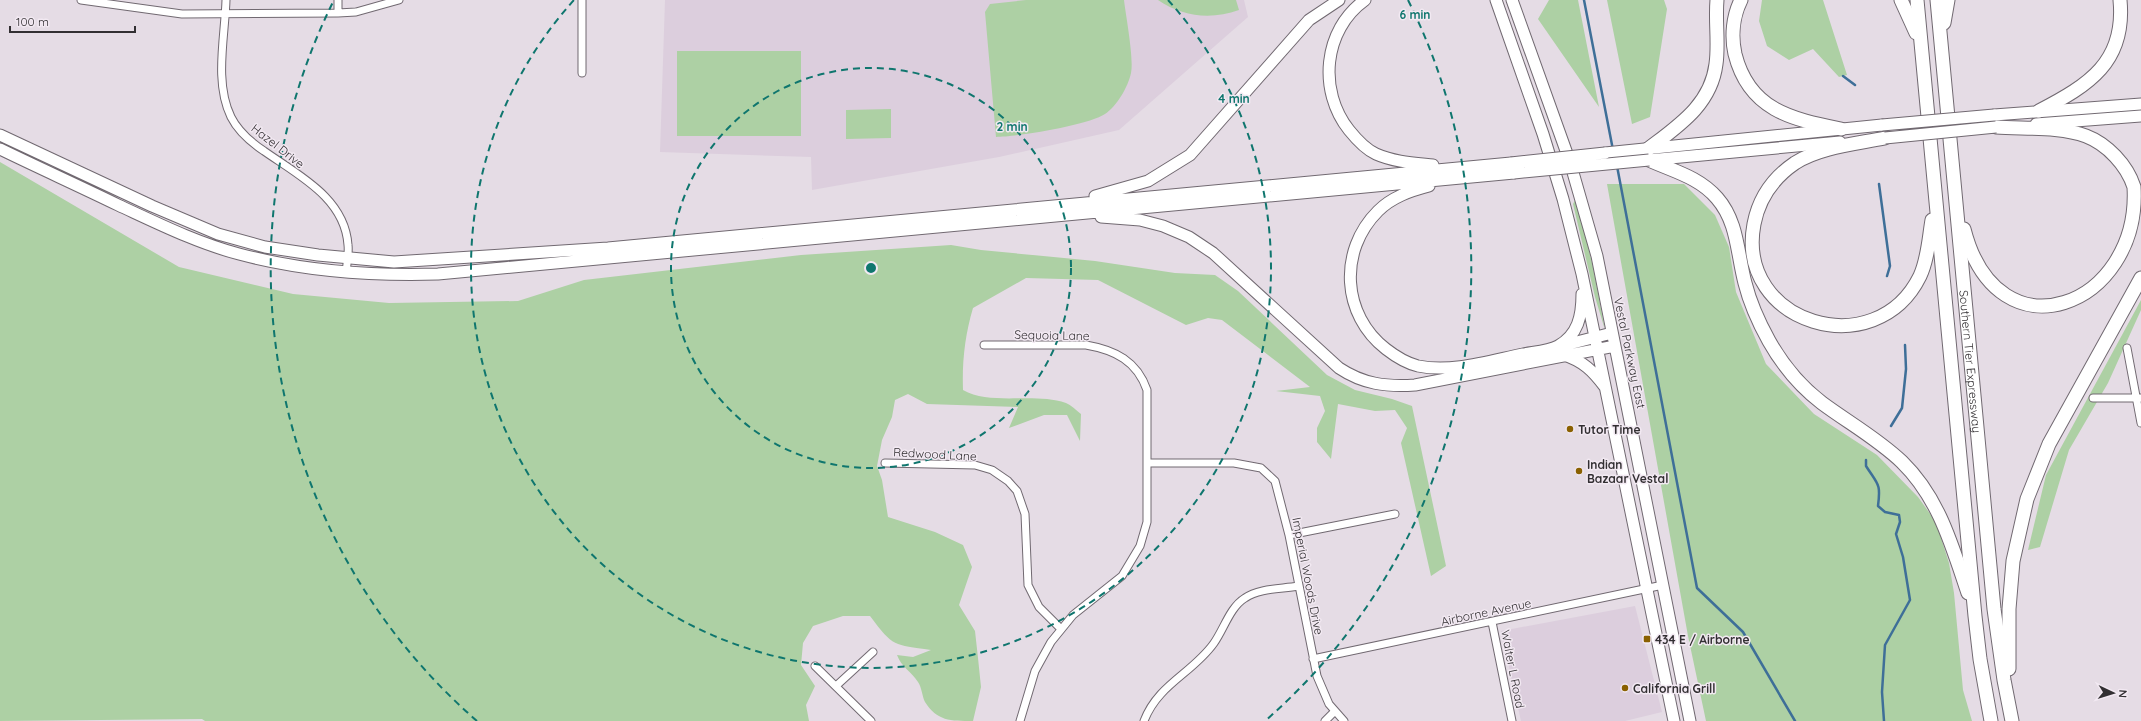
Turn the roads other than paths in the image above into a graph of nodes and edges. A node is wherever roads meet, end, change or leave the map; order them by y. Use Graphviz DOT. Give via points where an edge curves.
graph roads {
  1 [pos="81,0"];
  2 [pos="226,0"];
  3 [pos="338,0"];
  4 [pos="399,0"];
  5 [pos="582,0"];
  6 [pos="1339,0"];
  7 [pos="1365,0"];
  8 [pos="1512,0"];
  9 [pos="1717,0"];
  10 [pos="1740,0"];
  11 [pos="1901,0"];
  12 [pos="1917,0"];
  13 [pos="1937,0"];
  14 [pos="1948,0"];
  15 [pos="2120,0"];
  16 [pos="1496,1"];
  17 [pos="226,13"];
  18 [pos="338,13"];
  19 [pos="1940,40"];
  20 [pos="1920,44"];
  21 [pos="582,73"];
  22 [pos="2141,104"];
  23 [pos="2040,111"];
  24 [pos="2141,116"];
  25 [pos="1995,121"];
  26 [pos="1841,129"];
  27 [pos="1883,132"];
  28 [pos="0,135"];
  29 [pos="0,149"];
  30 [pos="1649,154"];
  31 [pos="1455,173"];
  32 [pos="1956,198"];
  33 [pos="1935,202"];
  34 [pos="1062,205"];
  35 [pos="1068,215"];
  36 [pos="347,259"];
  37 [pos="346,272"];
  38 [pos="1582,274"];
  39 [pos="2141,278"];
  40 [pos="1612,333"];
  41 [pos="1596,337"];
  42 [pos="984,345"];
  43 [pos="1615,346"];
  44 [pos="2127,348"];
  45 [pos="1598,349"];
  46 [pos="1561,351"];
  47 [pos="1606,388"];
  48 [pos="2093,398"];
  49 [pos="2139,398"];
  50 [pos="2141,423"];
  51 [pos="885,462"];
  52 [pos="1147,464"];
  53 [pos="1395,514"];
  54 [pos="1289,535"];
  55 [pos="1663,585"];
  56 [pos="1298,586"];
  57 [pos="1646,589"];
  58 [pos="1975,616"];
  59 [pos="1492,622"];
  60 [pos="1061,629"];
  61 [pos="873,652"];
  62 [pos="1313,659"];
  63 [pos="815,666"];
  64 [pos="836,686"];
  65 [pos="1335,711"];
  66 [pos="871,721"];
  67 [pos="1020,721"];
  68 [pos="1144,721"];
  69 [pos="1325,721"];
  70 [pos="1344,721"];
  71 [pos="1512,721"];
  72 [pos="1674,721"];
  73 [pos="1690,721"];
  74 [pos="1991,721"];
  75 [pos="2013,721"];
  1 -- 17 [label="street" via="159,12"];
  2 -- 17 [label="street, Hazel Drive"];
  3 -- 18 [label="street"];
  4 -- 18 [label="street" via="356,12"];
  5 -- 21 [label="street"];
  6 -- 34 [label="main road" via="1308,20 1190,155 1148,181"];
  7 -- 31 [label="main road" via="1347,16 1332,47 1328,71 1330,90 1343,122 1357,140 1376,154 1392,160"];
  8 -- 40 [label="main road, Vestal Parkway East" via="1570,162 1596,256"];
  9 -- 30 [label="highway" via="1717,64 1710,88 1692,115"];
  10 -- 26 [label="highway" via="1733,25 1733,47 1749,87 1778,111 1797,120"];
  11 -- 20 [label="highway"];
  12 -- 20 [label="highway, Southern Tier Expressway"];
  13 -- 19 [label="highway, Southern Tier Expressway"];
  14 -- 19 [label="highway"];
  15 -- 23 [label="highway" via="2122,18 2118,39 2103,68 2088,83"];
  16 -- 38 [label="main road" via="1543,134"];
  17 -- 18 [label="street"];
  17 -- 36 [label="street, Hazel Drive" via="222,85 231,117 255,145 328,199 344,226 348,244"];
  19 -- 32 [label="highway, Southern Tier Expressway"];
  20 -- 33 [label="highway, Southern Tier Expressway"];
  22 -- 23 [label="main road"];
  23 -- 25 [label="main road"];
  24 -- 25 [label="main road"];
  25 -- 27 [label="main road, bridge"];
  25 -- 32 [label="highway" via="2066,131 2086,136 2108,149 2121,162 2132,179 2139,198 2141,220 2133,253 2122,274 2105,290 2082,301 2054,307 2034,304 2000,290 1990,280 1975,259 1964,232"];
  26 -- 27 [label="main road"];
  26 -- 30 [label="main road"];
  27 -- 30 [label="main road"];
  27 -- 33 [label="highway" via="1804,158 1775,180 1765,192 1756,211 1752,243 1756,267 1772,295 1800,318 1821,325 1845,327 1863,324 1885,315 1909,294 1921,275"];
  28 -- 36 [label="main road" via="218,234 265,247"];
  29 -- 37 [label="main road" via="147,218 214,246 262,260"];
  30 -- 31 [label="main road, bridge"];
  30 -- 58 [label="highway" via="1667,168 1699,182 1726,210 1734,228 1753,309 1769,341 1799,381 1821,402 1880,443 1903,463 1923,488 1941,517"];
  31 -- 34 [label="main road"];
  31 -- 35 [label="main road"];
  31 -- 46 [label="main road" via="1397,197 1378,211 1363,229 1354,250 1349,272 1351,293 1364,327 1389,352 1419,366 1460,367"];
  32 -- 75 [label="highway, Southern Tier Expressway" via="1994,609 2004,680"];
  33 -- 58 [label="highway, Southern Tier Expressway"];
  34 -- 36 [label="main road" via="608,248 415,261"];
  35 -- 37 [label="main road" via="438,274 391,276"];
  35 -- 46 [label="main road" via="1140,220 1163,226 1189,238 1213,253 1339,368 1358,379 1374,384 1392,387 1415,385"];
  36 -- 37 [label="street, Hazel Drive"];
  38 -- 41 [label="main road"];
  38 -- 46 [label="main road" via="1582,308 1579,322"];
  39 -- 75 [label="highway" via="2048,444 2027,499 2013,561 2009,609"];
  40 -- 41 [label="main road"];
  40 -- 43 [label="main road, Vestal Parkway East"];
  41 -- 45 [label="main road"];
  41 -- 46 [label="main road"];
  42 -- 52 [label="street, Sequoia Lane" via="1086,346 1102,348 1122,356 1139,372 1146,390"];
  43 -- 45 [label="main road"];
  43 -- 55 [label="main road, Vestal Parkway East"];
  44 -- 49 [label="street"];
  45 -- 46 [label="main road"];
  45 -- 47 [label="main road"];
  46 -- 47 [label="main road" via="1587,366"];
  47 -- 57 [label="main road"];
  48 -- 49 [label="street"];
  49 -- 50 [label="street"];
  51 -- 60 [label="street, Redwood Lane" via="975,465 992,470 1008,481 1017,491 1025,514 1028,585 1039,607"];
  52 -- 54 [label="street, Imperial Woods Drive" via="1227,463 1261,468 1278,488"];
  52 -- 60 [label="street, Sequoia Lane" via="1147,522 1140,546 1122,576 1073,615"];
  53 -- 54 [label="street"];
  54 -- 56 [label="street, Imperial Woods Drive"];
  55 -- 57 [label="street, Airborne Avenue"];
  55 -- 73 [label="main road, Vestal Parkway East"];
  56 -- 62 [label="street, Imperial Woods Drive"];
  56 -- 68 [label="street" via="1255,593 1240,602 1215,642 1201,658 1160,694"];
  57 -- 59 [label="street, Airborne Avenue"];
  57 -- 72 [label="main road"];
  58 -- 74 [label="highway, Southern Tier Expressway"];
  59 -- 62 [label="street, Airborne Avenue"];
  59 -- 71 [label="street, Walter L Road"];
  60 -- 67 [label="street, Sequoia Lane" via="1036,671"];
  61 -- 64 [label="street"];
  62 -- 65 [label="street, Imperial Woods Drive" via="1322,692"];
  63 -- 64 [label="street"];
  64 -- 66 [label="street"];
  65 -- 69 [label="street"];
  65 -- 70 [label="street, Imperial Woods Drive"];
}
